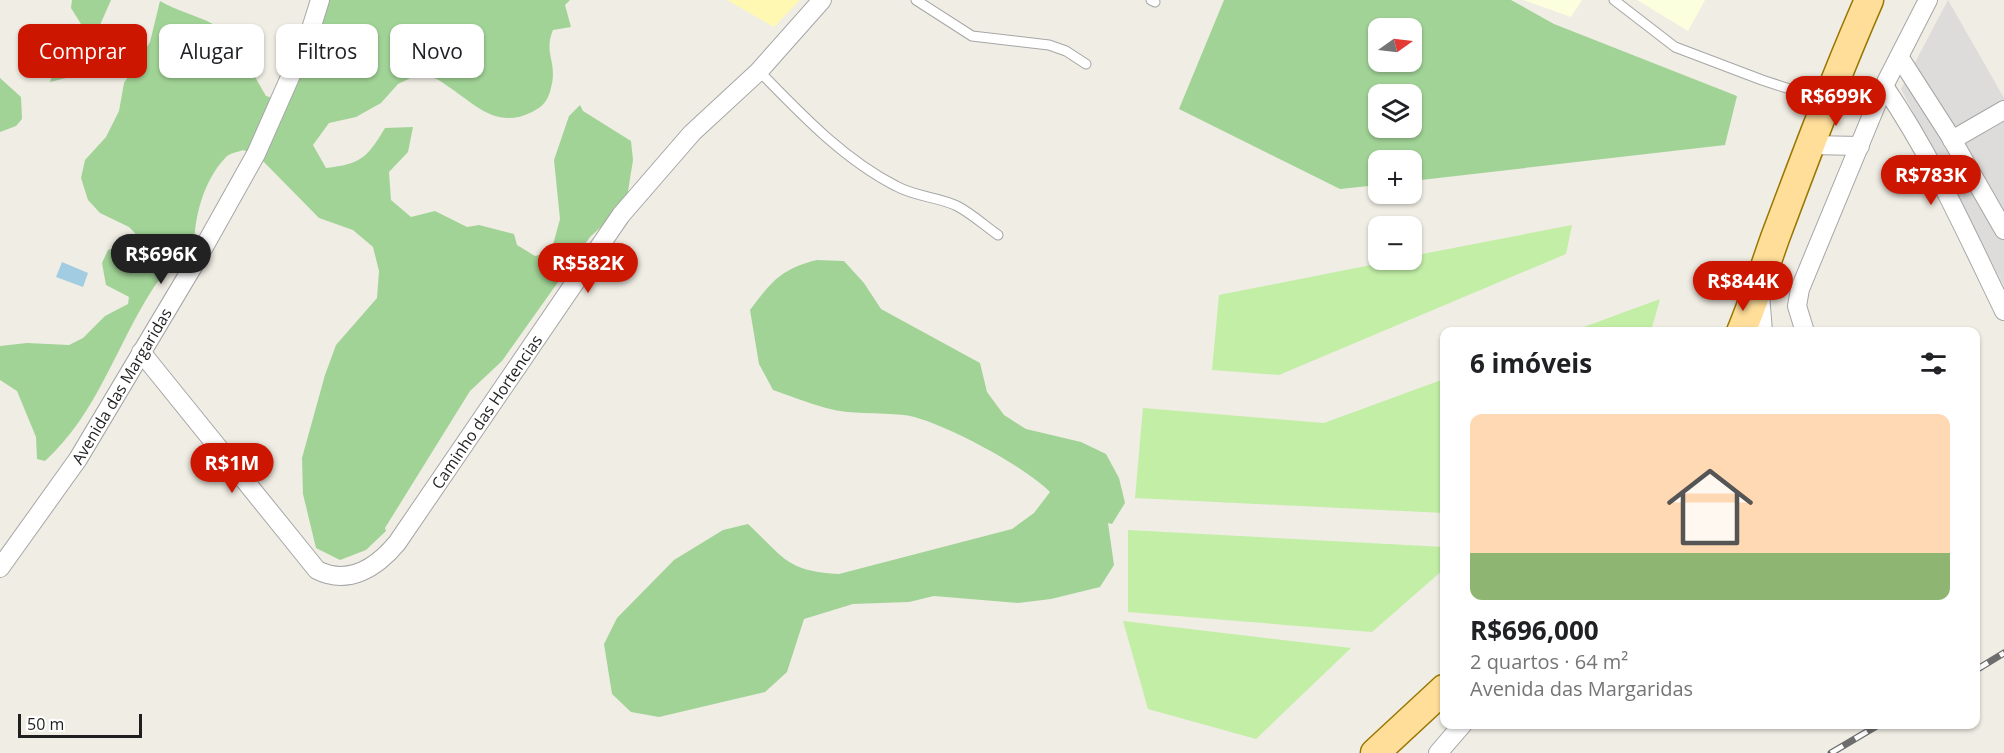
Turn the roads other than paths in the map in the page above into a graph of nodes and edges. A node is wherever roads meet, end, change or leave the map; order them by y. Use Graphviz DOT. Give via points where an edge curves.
graph roads {
  1 [pos="320,0"];
  2 [pos="822,0"];
  3 [pos="916,0"];
  4 [pos="1614,0"];
  5 [pos="1869,0"];
  6 [pos="1928,0"];
  7 [pos="1900,58"];
  8 [pos="1086,64"];
  9 [pos="759,71"];
  10 [pos="1884,86"];
  11 [pos="1827,101"];
  12 [pos="2004,110"];
  13 [pos="1952,140"];
  14 [pos="1810,145"];
  15 [pos="1860,146"];
  16 [pos="2003,226"];
  17 [pos="998,235"];
  18 [pos="1759,289"];
  19 [pos="2004,311"];
  20 [pos="1743,327"];
  21 [pos="1763,327"];
  22 [pos="1803,327"];
  23 [pos="141,352"];
  24 [pos="0,568"];
  25 [pos="1440,692"];
  26 [pos="1459,729"];
  27 [pos="1375,753"];
  28 [pos="1438,753"];
  1 -- 23 [label="street, Avenida das Margaridas" via="310,32 256,154"];
  2 -- 9 [label="street, Caminho das Hortencias"];
  3 -- 8 [label="lane" via="972,36 1049,45"];
  4 -- 11 [label="lane" via="1675,47"];
  5 -- 11 [label="main road"];
  6 -- 7 [label="street"];
  7 -- 10 [label="street"];
  7 -- 13 [label="street"];
  9 -- 17 [label="lane" via="852,158 911,194 956,206"];
  9 -- 23 [label="street, Caminho das Hortencias" via="692,133 621,214 397,543 382,560 355,575 318,570"];
  10 -- 15 [label="street"];
  10 -- 19 [label="street" via="1922,149"];
  11 -- 14 [label="main road"];
  12 -- 13 [label="street"];
  13 -- 16 [label="street"];
  14 -- 15 [label="street"];
  14 -- 18 [label="main road"];
  15 -- 22 [label="street" via="1800,289 1797,306"];
  18 -- 20 [label="main road"];
  18 -- 21 [label="street"];
  23 -- 24 [label="street, Avenida das Margaridas" via="78,459"];
  25 -- 27 [label="main road"];
  26 -- 28 [label="street"];
}
